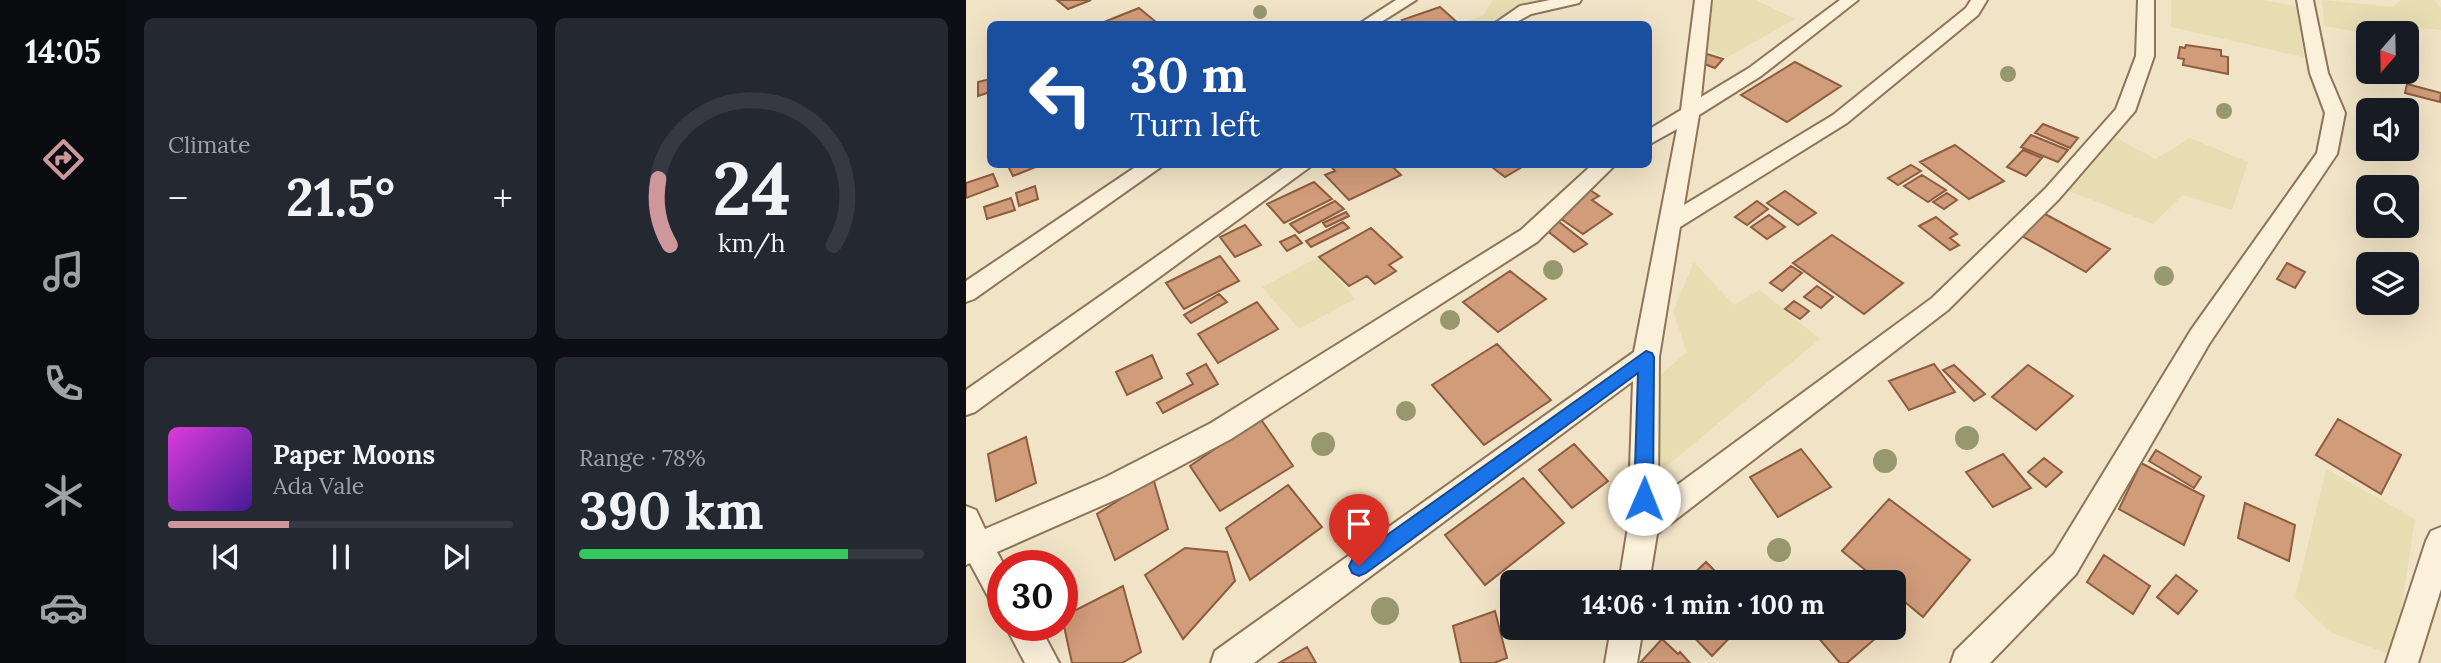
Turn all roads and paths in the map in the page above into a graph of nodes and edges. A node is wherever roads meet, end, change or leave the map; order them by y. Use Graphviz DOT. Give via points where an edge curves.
graph roads {
  1 [pos="1408,0"];
  2 [pos="1573,0"];
  3 [pos="1703,0"];
  4 [pos="1850,0"];
  5 [pos="1979,0"];
  6 [pos="2146,0"];
  7 [pos="2305,0"];
  8 [pos="1372,21"];
  9 [pos="1507,21"];
  10 [pos="1690,112"];
  11 [pos="1652,136"];
  12 [pos="1149,168"];
  13 [pos="1298,168"];
  14 [pos="1602,168"];
  15 [pos="1670,223"];
  16 [pos="966,293"];
  17 [pos="1646,357"];
  18 [pos="966,404"];
  19 [pos="1643,527"];
  20 [pos="970,538"];
  21 [pos="2441,541"];
  22 [pos="987,566"];
  23 [pos="1636,570"];
  24 [pos="1625,640"];
  25 [pos="1030,641"];
  26 [pos="1043,663"];
  27 [pos="1227,663"];
  28 [pos="1621,663"];
  29 [pos="1967,663"];
  30 [pos="2402,663"];
  1 -- 8 [label="street"];
  2 -- 9 [label="street" via="1527,10"];
  3 -- 10 [label="street"];
  4 -- 10 [label="street" via="1755,72"];
  5 -- 15 [label="street" via="1972,11 1840,119"];
  6 -- 19 [label="street" via="2145,56 2125,111 2052,194 1940,304"];
  7 -- 29 [label="street" via="2319,73 2335,113 2328,154 2200,337 2065,565"];
  10 -- 11 [label="street"];
  10 -- 15 [label="street"];
  12 -- 16 [label="street"];
  13 -- 18 [label="street"];
  14 -- 20 [label="street" via="1529,236 1221,431 1116,486"];
  15 -- 17 [label="street"];
  17 -- 19 [label="street"];
  17 -- 27 [label="street"];
  19 -- 23 [label="street"];
  20 -- 22 [label="street"];
  21 -- 30 [label="street"];
  24 -- 28 [label="street"];
  25 -- 26 [label="street"];
}
